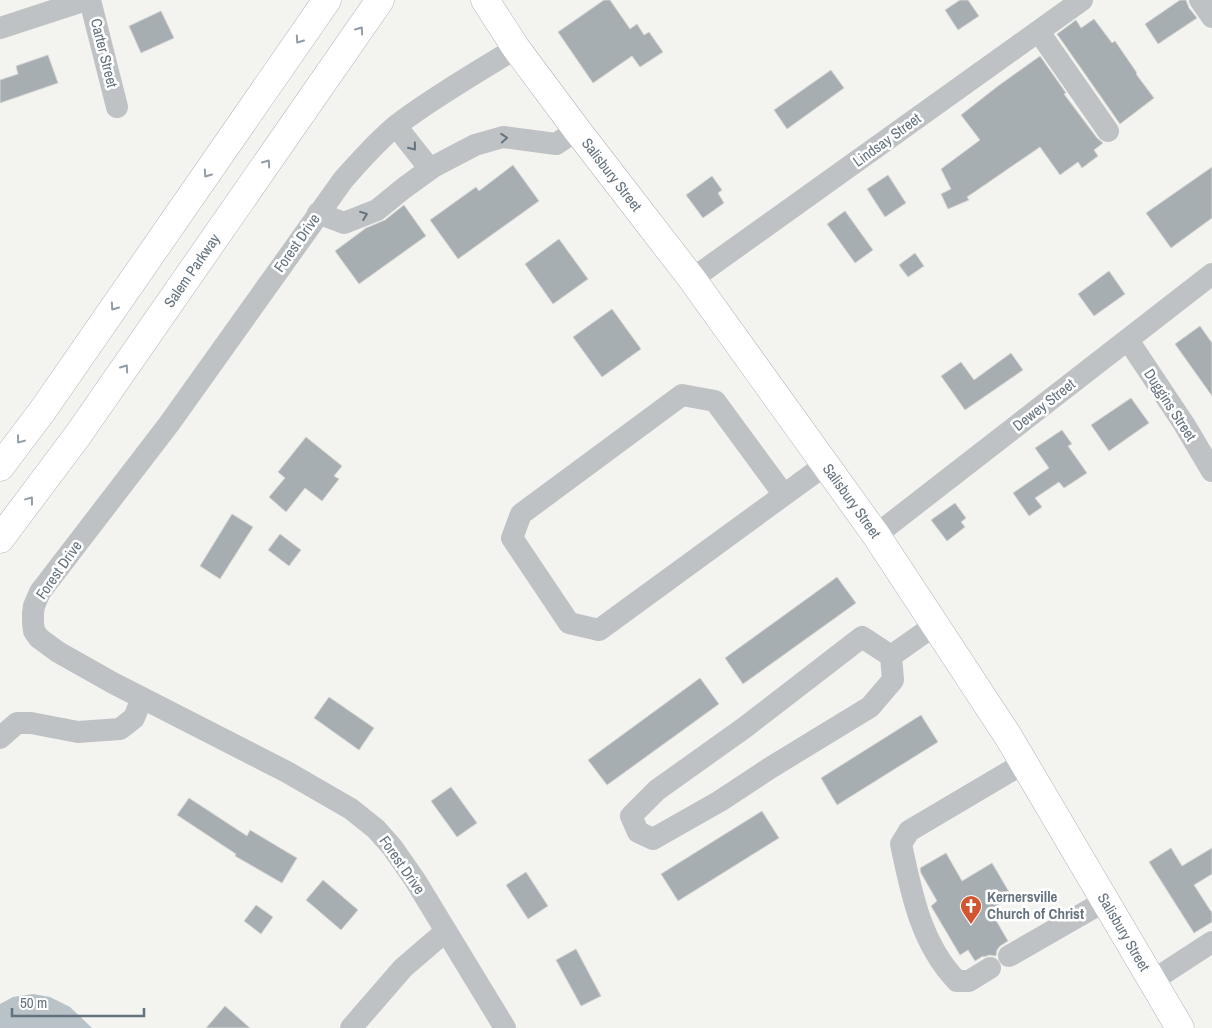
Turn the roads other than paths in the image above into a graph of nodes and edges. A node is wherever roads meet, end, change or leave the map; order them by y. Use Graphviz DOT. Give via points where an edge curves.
graph roads {
  1 [pos="86,0"];
  2 [pos="90,0"];
  3 [pos="327,0"];
  4 [pos="380,0"];
  5 [pos="485,0"];
  6 [pos="1082,0"];
  7 [pos="1200,0"];
  8 [pos="1212,17"];
  9 [pos="0,28"];
  10 [pos="1039,32"];
  11 [pos="516,48"];
  12 [pos="117,107"];
  13 [pos="396,126"];
  14 [pos="577,130"];
  15 [pos="1108,131"];
  16 [pos="430,169"];
  17 [pos="318,214"];
  18 [pos="1212,274"];
  19 [pos="692,279"];
  20 [pos="1128,340"];
  21 [pos="825,465"];
  22 [pos="0,467"];
  23 [pos="1212,471"];
  24 [pos="784,495"];
  25 [pos="876,535"];
  26 [pos="0,539"];
  27 [pos="935,625"];
  28 [pos="890,656"];
  29 [pos="142,698"];
  30 [pos="0,738"];
  31 [pos="1024,763"];
  32 [pos="1104,901"];
  33 [pos="446,931"];
  34 [pos="1212,942"];
  35 [pos="1009,956"];
  36 [pos="990,968"];
  37 [pos="1152,981"];
  38 [pos="351,1028"];
  39 [pos="505,1028"];
  40 [pos="1180,1028"];
  1 -- 9 [label="street"];
  2 -- 12 [label="street, Carter Street"];
  3 -- 22 [label="main road, one-way"];
  26 -- 4 [label="main road, Salem Parkway, one-way" via="78,435"];
  5 -- 11 [label="main road, Salisbury Street"];
  6 -- 10 [label="street, Lindsay Street"];
  7 -- 8 [label="street"];
  10 -- 15 [label="street"];
  10 -- 19 [label="street, Lindsay Street"];
  11 -- 13 [label="street, Forest Drive"];
  11 -- 14 [label="main road, Salisbury Street"];
  13 -- 16 [label="street, one-way"];
  13 -- 17 [label="street, Forest Drive" via="343,180"];
  16 -- 14 [label="street, one-way" via="475,145 503,137 556,144"];
  14 -- 19 [label="main road, Salisbury Street"];
  17 -- 16 [label="street, one-way" via="344,223 377,210"];
  17 -- 29 [label="street, Forest Drive" via="169,424 40,592 34,606 34,631 39,638 58,652"];
  18 -- 20 [label="street, Dewey Street"];
  19 -- 21 [label="main road, Salisbury Street"];
  20 -- 23 [label="street, Duggins Street"];
  20 -- 25 [label="street, Dewey Street"];
  21 -- 24 [label="street"];
  21 -- 25 [label="main road, Salisbury Street"];
  24 -- 24 [label="street" via="599,630 569,623 512,538 521,514 682,395 715,401"];
  25 -- 27 [label="main road, Salisbury Street"];
  27 -- 28 [label="street"];
  27 -- 31 [label="main road, Salisbury Street"];
  28 -- 28 [label="street" via="893,680 870,707 720,801 652,839 638,832 631,816 657,790 862,638"];
  29 -- 30 [label="street" via="134,718 120,728 78,732 17,723"];
  29 -- 33 [label="street, Forest Drive" via="287,772 350,809 376,829 392,847"];
  31 -- 32 [label="main road, Salisbury Street"];
  31 -- 36 [label="street" via="909,831 901,844 913,898 927,938 947,971 957,981 969,981"];
  32 -- 35 [label="street"];
  32 -- 37 [label="main road, Salisbury Street"];
  33 -- 38 [label="street" via="403,968"];
  33 -- 39 [label="street, Forest Drive"];
  34 -- 37 [label="street"];
  37 -- 40 [label="main road, Salisbury Street"];
}
